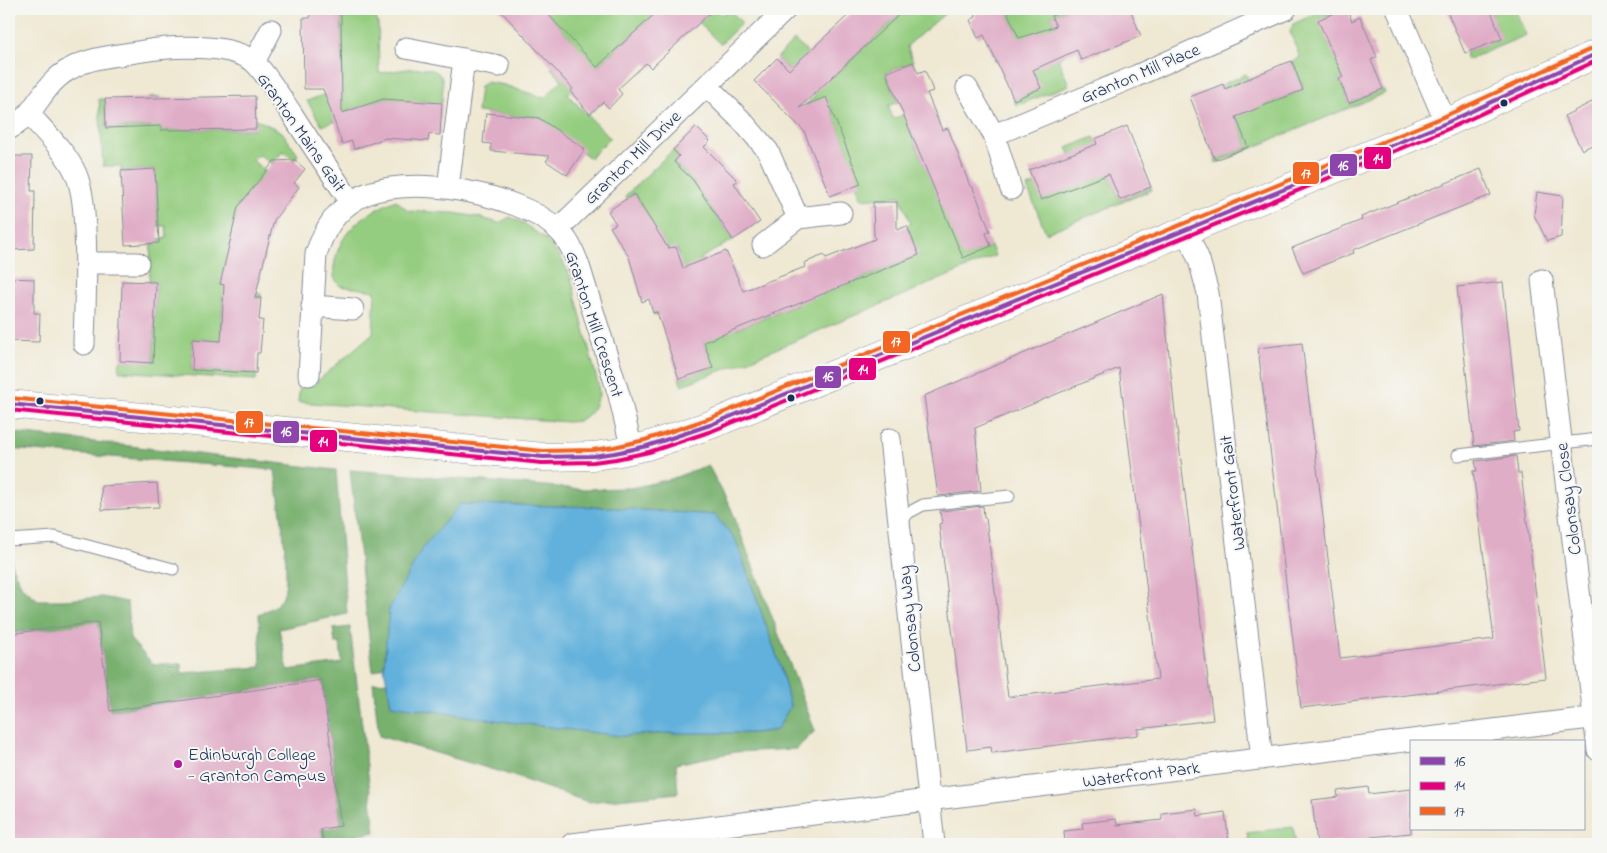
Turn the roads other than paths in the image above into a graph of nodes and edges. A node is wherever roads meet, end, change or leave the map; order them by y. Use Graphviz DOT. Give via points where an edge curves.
graph roads {
  1 [pos="786,9"];
  2 [pos="1286,9"];
  3 [pos="1397,9"];
  4 [pos="271,30"];
  5 [pos="406,48"];
  6 [pos="1598,53"];
  7 [pos="464,59"];
  8 [pos="254,62"];
  9 [pos="499,66"];
  10 [pos="707,86"];
  11 [pos="967,88"];
  12 [pos="29,114"];
  13 [pos="1446,123"];
  14 [pos="9,129"];
  15 [pos="994,135"];
  16 [pos="448,188"];
  17 [pos="1011,189"];
  18 [pos="351,202"];
  19 [pos="841,213"];
  20 [pos="798,218"];
  21 [pos="558,229"];
  22 [pos="1186,230"];
  23 [pos="763,245"];
  24 [pos="86,263"];
  25 [pos="138,263"];
  26 [pos="1542,280"];
  27 [pos="312,306"];
  28 [pos="353,309"];
  29 [pos="84,344"];
  30 [pos="308,375"];
  31 [pos="9,404"];
  32 [pos="890,439"];
  33 [pos="1598,439"];
  34 [pos="1562,444"];
  35 [pos="632,450"];
  36 [pos="1458,455"];
  37 [pos="1009,496"];
  38 [pos="899,526"];
  39 [pos="9,540"];
  40 [pos="173,569"];
  41 [pos="1596,718"];
  42 [pos="1417,740"];
  43 [pos="1410,741"];
  44 [pos="1598,750"];
  45 [pos="1262,759"];
  46 [pos="929,799"];
  47 [pos="572,844"];
  48 [pos="934,844"];
  1 -- 10 [label="street, Granton Mill Drive"];
  2 -- 15 [label="street, Granton Mill Place"];
  3 -- 13 [label="street"];
  4 -- 8 [label="street, Granton Mains Gait"];
  5 -- 7 [label="street"];
  6 -- 13 [label="street"];
  7 -- 9 [label="street"];
  7 -- 16 [label="street"];
  8 -- 12 [label="street, Granton Mains Gait" via="224,50 193,48 150,50 80,64 56,78"];
  8 -- 18 [label="street, Granton Mains Gait"];
  10 -- 20 [label="street" via="768,151"];
  10 -- 21 [label="street, Granton Mill Drive"];
  11 -- 15 [label="street"];
  12 -- 14 [label="street, Granton Mains Gait"];
  12 -- 24 [label="street" via="76,172 84,212"];
  13 -- 22 [label="street"];
  15 -- 17 [label="street"];
  16 -- 18 [label="street, Granton Mill Crescent" via="402,186 369,193"];
  16 -- 21 [label="street, Granton Mill Crescent" via="500,200 548,221"];
  18 -- 27 [label="street, Granton Mill Crescent" via="322,236 316,254"];
  19 -- 20 [label="street"];
  20 -- 23 [label="street"];
  21 -- 35 [label="street, Granton Mill Crescent" via="570,245 579,266"];
  22 -- 35 [label="street" via="710,425"];
  22 -- 45 [label="street, Waterfront Gait" via="1208,293"];
  24 -- 25 [label="street"];
  24 -- 29 [label="street"];
  26 -- 34 [label="street, Colonsay Close"];
  27 -- 28 [label="street"];
  27 -- 30 [label="street, Granton Mill Crescent"];
  31 -- 35 [label="street" via="518,456 593,456"];
  32 -- 38 [label="street, Colonsay Way"];
  33 -- 34 [label="lane"];
  34 -- 36 [label="lane"];
  34 -- 41 [label="street, Colonsay Close"];
  37 -- 38 [label="lane" via="922,505 908,513"];
  38 -- 46 [label="street, Colonsay Way"];
  39 -- 40 [label="lane" via="54,537"];
  41 -- 42 [label="street, Waterfront Park"];
  41 -- 44 [label="street, Colonsay Close"];
  43 -- 45 [label="street, Waterfront Park"];
  45 -- 46 [label="street, Waterfront Park"];
  46 -- 47 [label="street, Waterfront Park"];
  46 -- 48 [label="street, Colonsay Way"];
}
